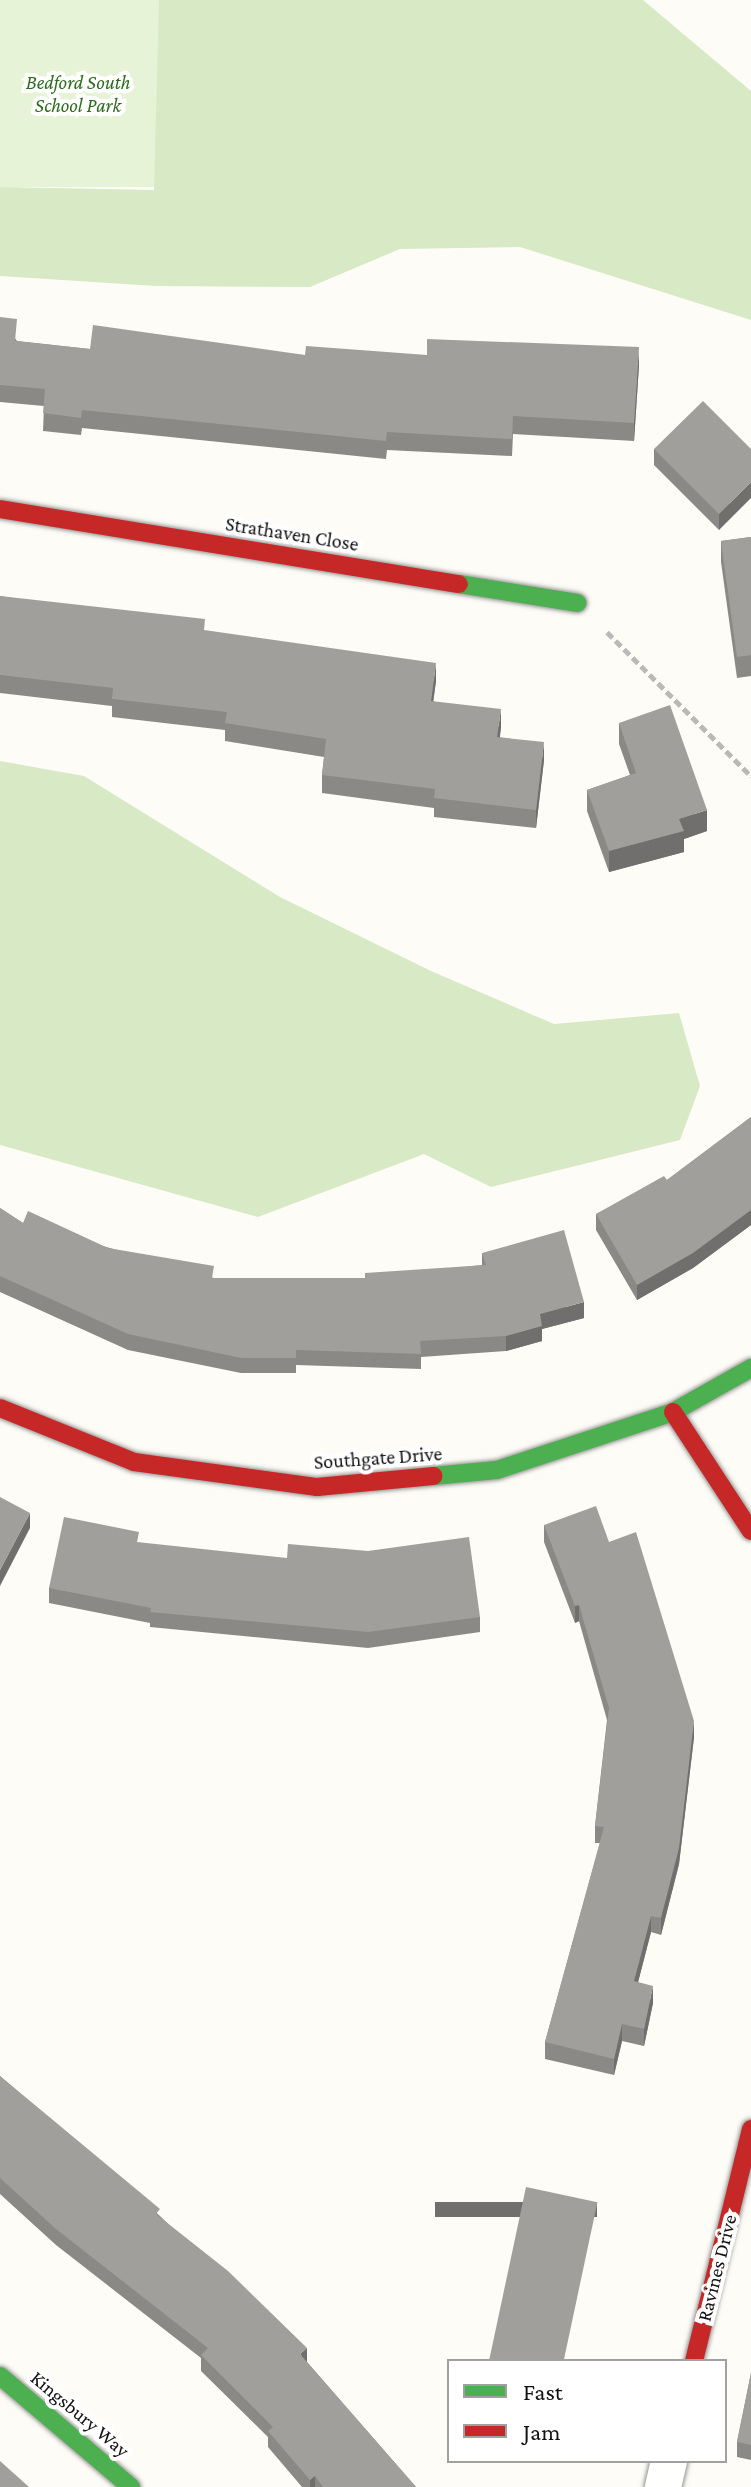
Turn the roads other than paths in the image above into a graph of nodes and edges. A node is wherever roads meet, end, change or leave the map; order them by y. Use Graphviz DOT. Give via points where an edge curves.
graph roads {
  1 [pos="0,509"];
  2 [pos="577,603"];
  3 [pos="751,1368"];
  4 [pos="0,1408"];
  5 [pos="673,1412"];
  6 [pos="751,1531"];
  7 [pos="751,2129"];
  8 [pos="694,2359"];
  9 [pos="0,2376"];
  10 [pos="669,2463"];
  11 [pos="131,2487"];
  12 [pos="663,2487"];
  1 -- 2 [label="street, Strathaven Close"];
  3 -- 5 [label="street, Southgate Drive"];
  4 -- 5 [label="street, Southgate Drive" via="134,1462 317,1487 497,1470"];
  5 -- 6 [label="street"];
  7 -- 8 [label="street, Ravines Drive"];
  9 -- 11 [label="street, Kingsbury Way"];
  10 -- 12 [label="street"];
}
